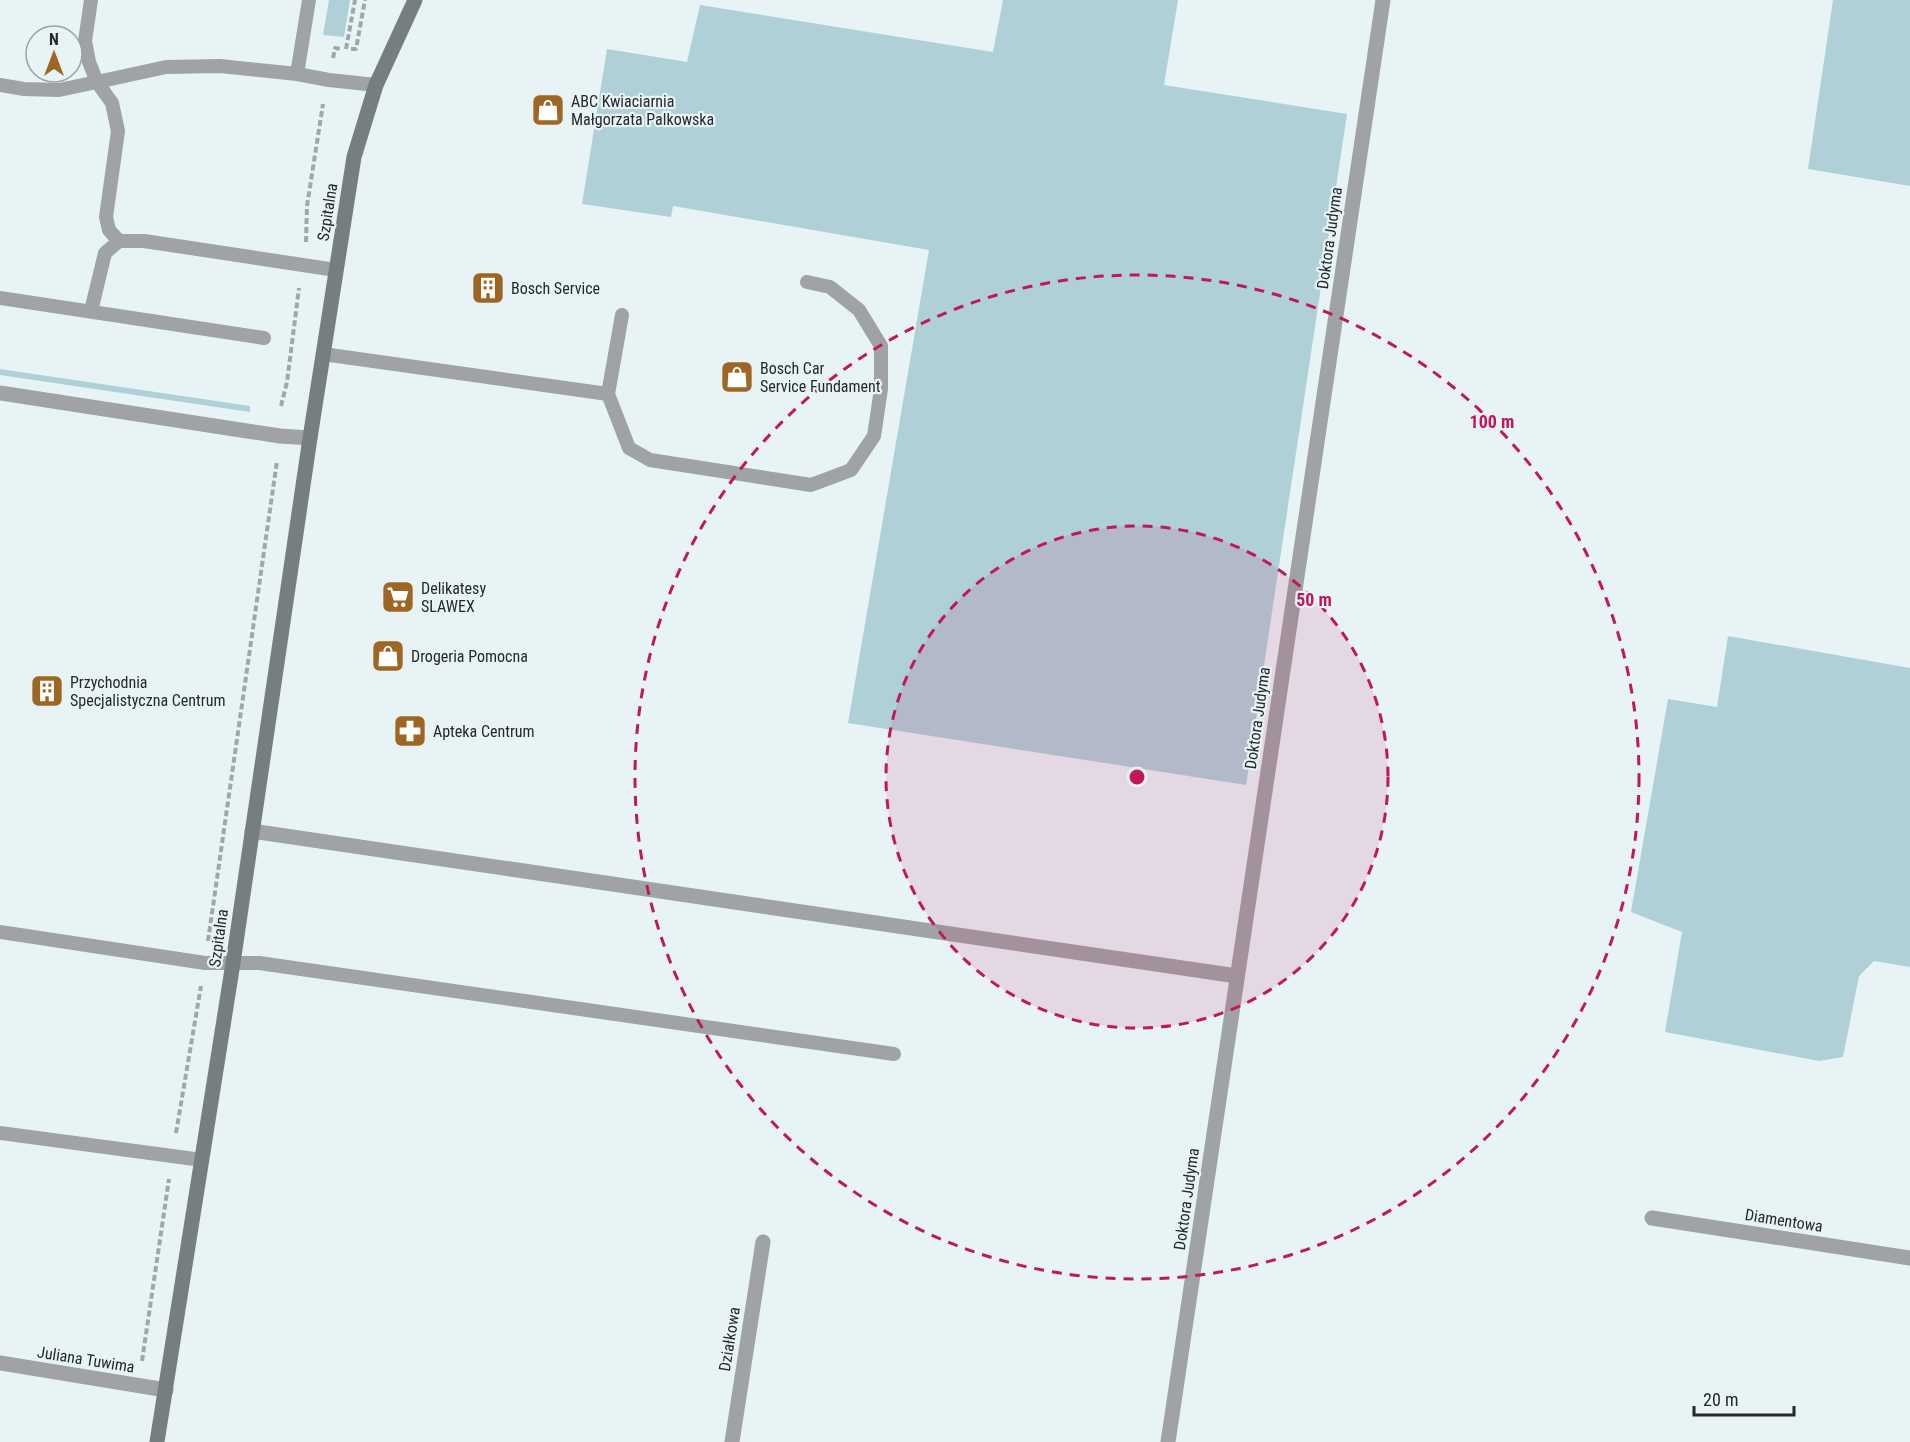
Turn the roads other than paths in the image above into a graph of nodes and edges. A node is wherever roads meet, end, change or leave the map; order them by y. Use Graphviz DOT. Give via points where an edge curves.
graph roads {
  1 [pos="91,0"];
  2 [pos="309,0"];
  3 [pos="415,0"];
  4 [pos="1383,0"];
  5 [pos="297,74"];
  6 [pos="97,82"];
  7 [pos="0,85"];
  8 [pos="376,85"];
  9 [pos="119,240"];
  10 [pos="336,270"];
  11 [pos="807,282"];
  12 [pos="0,298"];
  13 [pos="91,311"];
  14 [pos="622,315"];
  15 [pos="264,338"];
  16 [pos="323,354"];
  17 [pos="0,393"];
  18 [pos="608,394"];
  19 [pos="310,438"];
  20 [pos="252,831"];
  21 [pos="0,932"];
  22 [pos="233,963"];
  23 [pos="1237,976"];
  24 [pos="894,1054"];
  25 [pos="0,1133"];
  26 [pos="202,1160"];
  27 [pos="1652,1218"];
  28 [pos="763,1242"];
  29 [pos="1910,1258"];
  30 [pos="0,1363"];
  31 [pos="166,1390"];
  32 [pos="158,1442"];
  33 [pos="732,1442"];
  34 [pos="1168,1442"];
  1 -- 6 [label="lane" via="85,41"];
  2 -- 5 [label="lane"];
  3 -- 8 [label="street, Szpitalna"];
  4 -- 23 [label="street, Doktora Judyma"];
  5 -- 6 [label="lane" via="220,66 166,67"];
  5 -- 8 [label="lane"];
  6 -- 7 [label="lane" via="59,90"];
  6 -- 9 [label="lane" via="112,103 118,131 106,217 109,230"];
  8 -- 10 [label="street, Szpitalna" via="354,157"];
  9 -- 10 [label="lane" via="144,240"];
  9 -- 13 [label="lane" via="105,253"];
  10 -- 16 [label="street, Szpitalna"];
  11 -- 18 [label="lane" via="830,287 859,310 881,346 881,388 874,435 851,470 811,485 650,460 629,448"];
  12 -- 13 [label="lane"];
  13 -- 15 [label="lane"];
  14 -- 18 [label="lane"];
  16 -- 18 [label="lane"];
  16 -- 19 [label="street, Szpitalna"];
  17 -- 19 [label="street"];
  19 -- 20 [label="street, Szpitalna"];
  20 -- 22 [label="street, Szpitalna"];
  20 -- 23 [label="street"];
  21 -- 22 [label="lane" via="205,963"];
  22 -- 24 [label="lane" via="259,963"];
  22 -- 26 [label="street, Szpitalna"];
  23 -- 34 [label="street, Doktora Judyma"];
  25 -- 26 [label="lane"];
  26 -- 31 [label="street, Szpitalna"];
  27 -- 29 [label="street, Diamentowa"];
  28 -- 33 [label="street, Działkowa"];
  30 -- 31 [label="street, Juliana Tuwima"];
  31 -- 32 [label="street, Szpitalna"];
}
